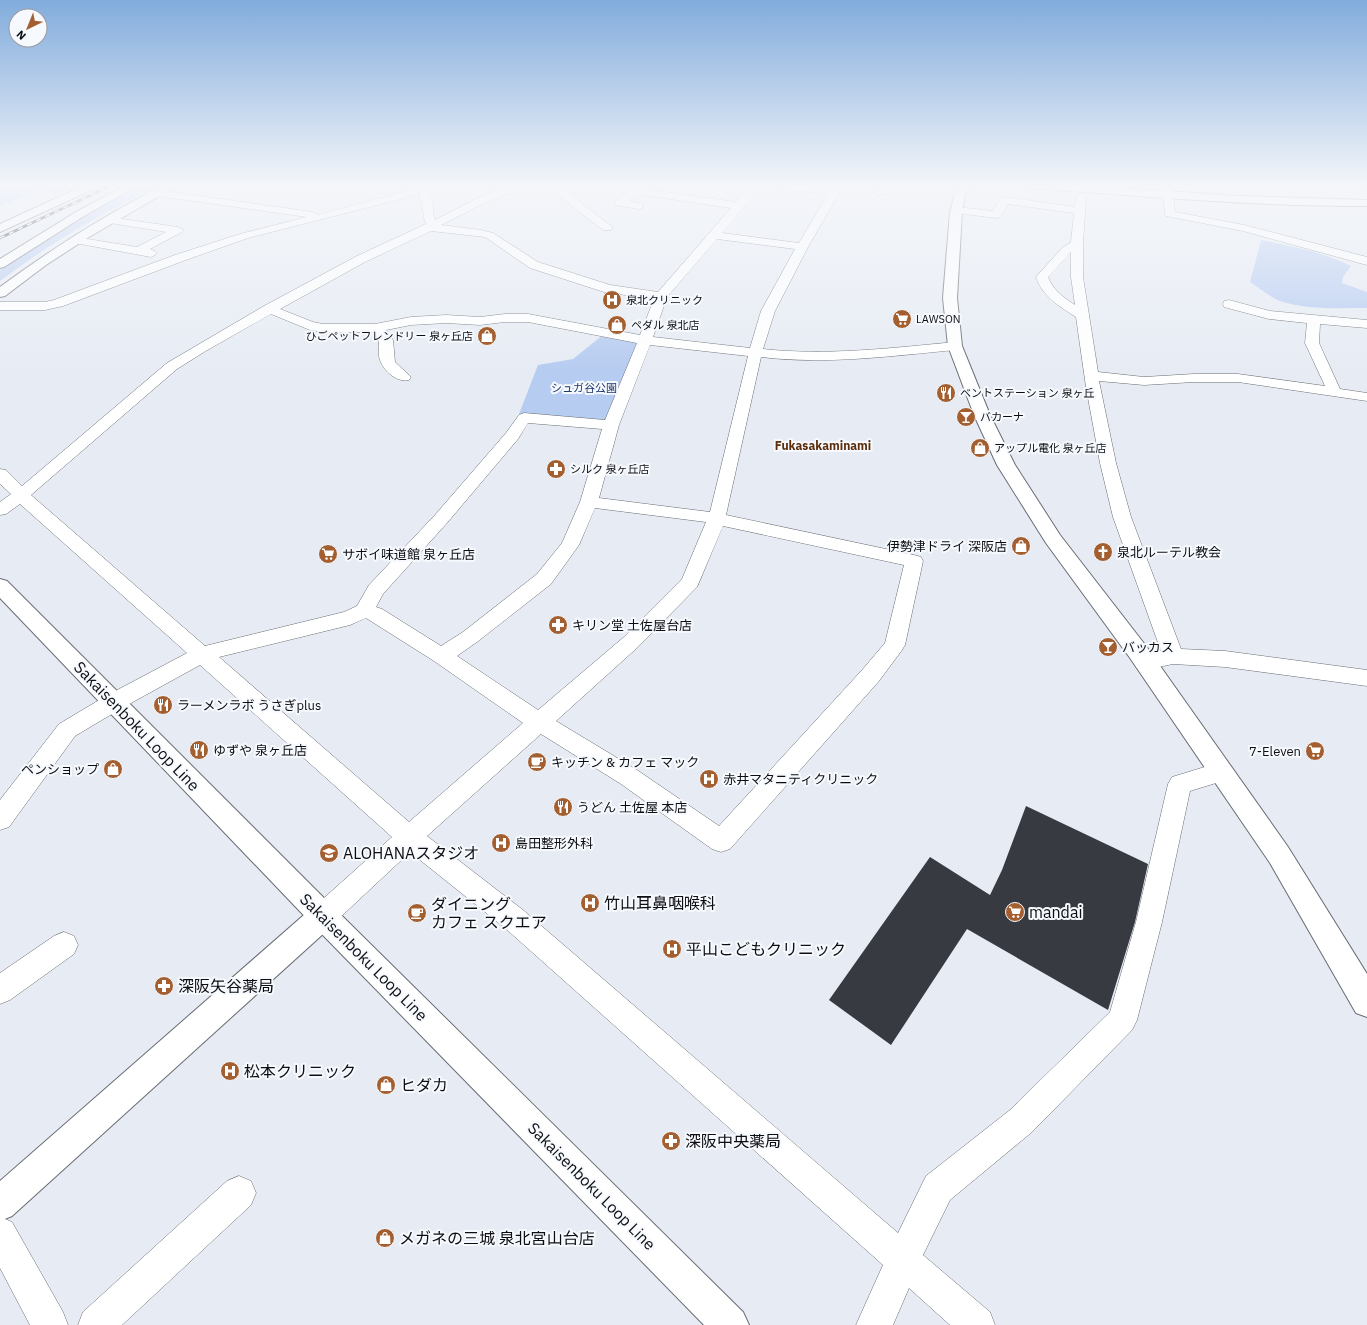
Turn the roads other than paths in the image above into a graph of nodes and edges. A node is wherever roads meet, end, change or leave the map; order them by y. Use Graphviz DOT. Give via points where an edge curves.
graph roads {
  1 [pos="29,246"];
  2 [pos="66,246"];
  3 [pos="108,246"];
  4 [pos="148,246"];
  5 [pos="215,246"];
  6 [pos="389,246"];
  7 [pos="505,246"];
  8 [pos="705,246"];
  9 [pos="794,246"];
  10 [pos="954,246"];
  11 [pos="1074,246"];
  12 [pos="1077,246"];
  13 [pos="1313,246"];
  14 [pos="802,247"];
  15 [pos="138,251"];
  16 [pos="179,258"];
  17 [pos="1367,260"];
  18 [pos="0,264"];
  19 [pos="0,293"];
  20 [pos="661,296"];
  21 [pos="1229,304"];
  22 [pos="0,306"];
  23 [pos="269,309"];
  24 [pos="1083,315"];
  25 [pos="1314,320"];
  26 [pos="1367,324"];
  27 [pos="375,328"];
  28 [pos="645,340"];
  29 [pos="955,346"];
  30 [pos="755,354"];
  31 [pos="1091,376"];
  32 [pos="404,377"];
  33 [pos="1335,393"];
  34 [pos="1367,397"];
  35 [pos="611,425"];
  36 [pos="0,474"];
  37 [pos="21,496"];
  38 [pos="589,502"];
  39 [pos="2,509"];
  40 [pos="717,518"];
  41 [pos="0,586"];
  42 [pos="364,610"];
  43 [pos="202,654"];
  44 [pos="441,656"];
  45 [pos="1173,656"];
  46 [pos="1144,662"];
  47 [pos="1367,678"];
  48 [pos="114,702"];
  49 [pos="539,722"];
  50 [pos="1221,772"];
  51 [pos="0,819"];
  52 [pos="409,837"];
  53 [pos="323,916"];
  54 [pos="64,945"];
  55 [pos="0,990"];
  56 [pos="1367,1002"];
  57 [pos="239,1193"];
  58 [pos="0,1204"];
  59 [pos="0,1234"];
  60 [pos="903,1260"];
  61 [pos="880,1312"];
  62 [pos="50,1325"];
  63 [pos="96,1325"];
  64 [pos="730,1325"];
  65 [pos="977,1325"];
  1 -- 18 [label="street"];
  2 -- 19 [label="street"];
  3 -- 15 [label="street"];
  4 -- 15 [label="street"];
  5 -- 16 [label="street"];
  6 -- 23 [label="street"];
  7 -- 20 [label="street" via="534,264 608,288"];
  8 -- 20 [label="street"];
  9 -- 14 [label="street"];
  10 -- 29 [label="street" via="950,298"];
  11 -- 24 [label="street" via="1066,250 1042,277 1043,283 1051,291 1070,308"];
  12 -- 24 [label="street" via="1077,277"];
  13 -- 17 [label="street"];
  14 -- 30 [label="street" via="768,311"];
  15 -- 16 [label="street"];
  16 -- 22 [label="street" via="58,303 45,306"];
  20 -- 28 [label="street"];
  21 -- 25 [label="street" via="1269,315"];
  23 -- 27 [label="street" via="310,326"];
  23 -- 37 [label="street" via="172,366 124,410"];
  24 -- 31 [label="street"];
  25 -- 26 [label="street"];
  25 -- 33 [label="street" via="1312,343"];
  27 -- 28 [label="street" via="446,319 480,321 528,318"];
  27 -- 32 [label="street" via="381,332 387,343 385,357 396,372"];
  28 -- 30 [label="street"];
  28 -- 35 [label="street"];
  29 -- 30 [label="street" via="823,356"];
  29 -- 46 [label="street" via="982,415 1006,465 1053,539"];
  30 -- 40 [label="street"];
  31 -- 33 [label="street" via="1144,381 1238,378"];
  31 -- 45 [label="street" via="1108,463 1122,517"];
  33 -- 34 [label="street"];
  35 -- 38 [label="street"];
  35 -- 42 [label="street" via="524,418 502,448 441,519 376,590"];
  36 -- 37 [label="street"];
  37 -- 39 [label="street"];
  37 -- 43 [label="street"];
  38 -- 40 [label="street"];
  38 -- 44 [label="street" via="570,545 544,579 470,637"];
  40 -- 49 [label="street" via="690,582 631,642"];
  40 -- 49 [label="street" via="914,561 895,645 871,675 721,841 629,777"];
  41 -- 48 [label="street, Sakaisenboku Loop Line"];
  42 -- 43 [label="street" via="350,618"];
  42 -- 44 [label="street" via="375,614"];
  43 -- 48 [label="street"];
  43 -- 52 [label="street"];
  44 -- 49 [label="street"];
  45 -- 46 [label="street"];
  45 -- 47 [label="street" via="1225,659"];
  46 -- 50 [label="street"];
  48 -- 51 [label="street" via="67,730"];
  48 -- 53 [label="street, Sakaisenboku Loop Line"];
  49 -- 52 [label="street"];
  50 -- 56 [label="street" via="1279,856"];
  50 -- 60 [label="street" via="1180,784 1149,922 1122,1020 1021,1121 938,1188"];
  52 -- 53 [label="street"];
  52 -- 60 [label="street" via="514,919"];
  53 -- 58 [label="street"];
  53 -- 64 [label="street, Sakaisenboku Loop Line"];
  54 -- 55 [label="street"];
  57 -- 63 [label="street"];
  59 -- 62 [label="street"];
  60 -- 61 [label="street"];
  60 -- 65 [label="street"];
}
